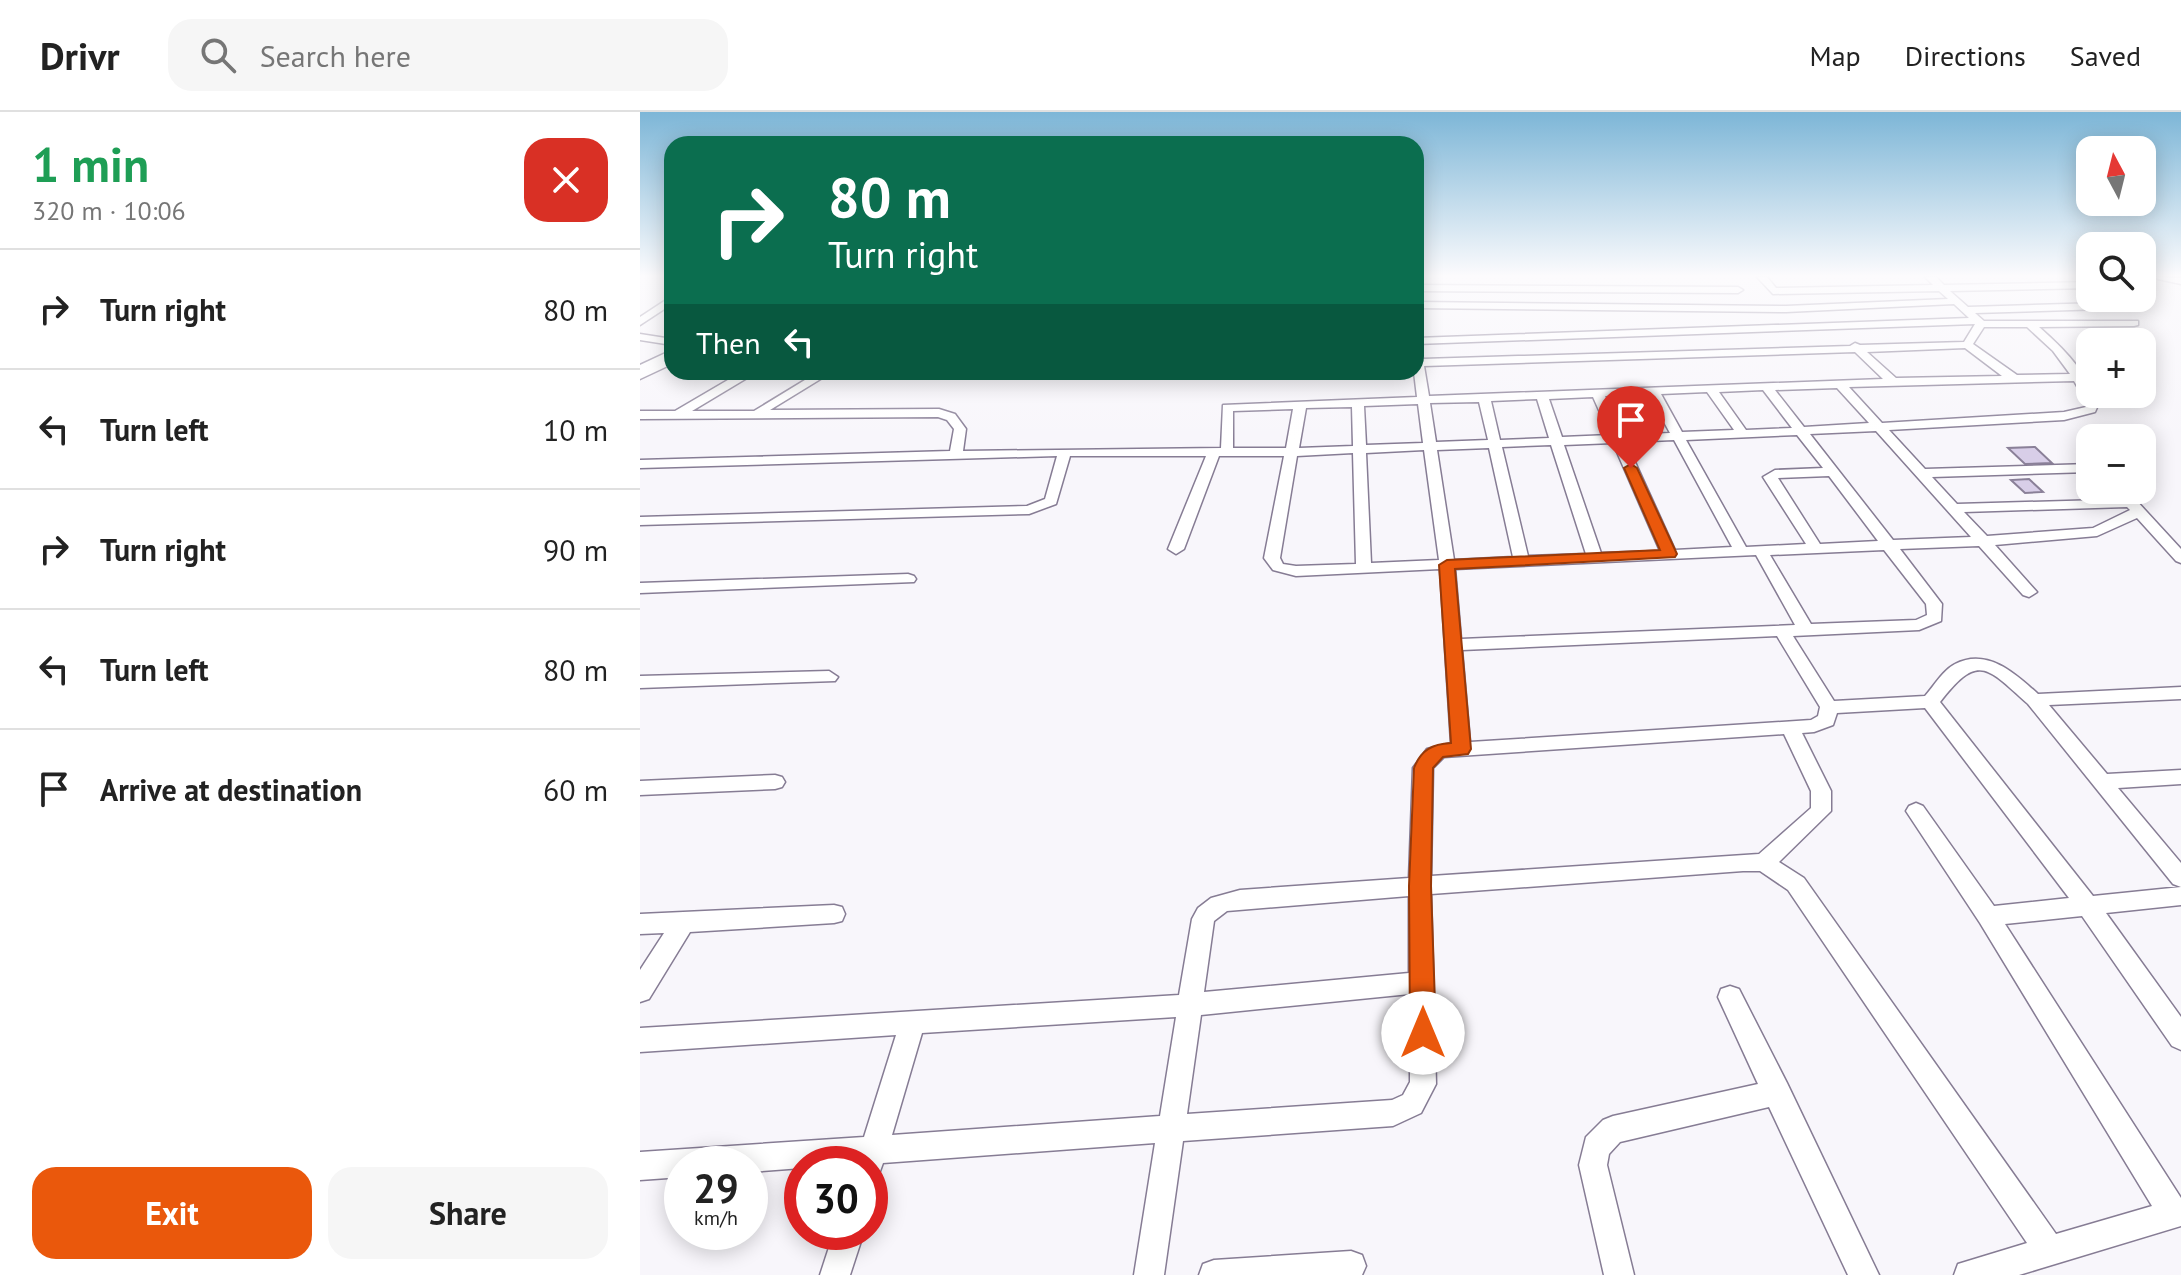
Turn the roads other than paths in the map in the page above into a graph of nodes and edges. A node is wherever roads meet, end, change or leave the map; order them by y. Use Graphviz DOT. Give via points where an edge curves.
graph roads {
  1 [pos="1473,331"];
  2 [pos="1560,331"];
  3 [pos="1586,331"];
  4 [pos="1703,331"];
  5 [pos="1839,331"];
  6 [pos="1975,331"];
  7 [pos="2038,331"];
  8 [pos="1588,335"];
  9 [pos="640,337"];
  10 [pos="664,343"];
  11 [pos="1967,345"];
  12 [pos="1858,349"];
  13 [pos="1424,355"];
  14 [pos="1603,357"];
  15 [pos="1424,358"];
  16 [pos="2076,374"];
  17 [pos="2076,377"];
  18 [pos="2014,379"];
  19 [pos="737,380"];
  20 [pos="812,380"];
  21 [pos="1280,380"];
  22 [pos="1419,380"];
  23 [pos="1893,382"];
  24 [pos="1840,384"];
  25 [pos="1766,386"];
  26 [pos="1228,388"];
  27 [pos="1710,388"];
  28 [pos="1653,391"];
  29 [pos="1597,392"];
  30 [pos="1541,394"];
  31 [pos="1484,396"];
  32 [pos="1421,399"];
  33 [pos="1358,403"];
  34 [pos="1300,406"];
  35 [pos="2091,408"];
  36 [pos="758,412"];
  37 [pos="677,414"];
  38 [pos="640,415"];
  39 [pos="1880,427"];
  40 [pos="1802,431"];
  41 [pos="1742,433"];
  42 [pos="1680,437"];
  43 [pos="1618,439"];
  44 [pos="1557,442"];
  45 [pos="1494,443"];
  46 [pos="1428,446"];
  47 [pos="1359,449"];
  48 [pos="1220,451"];
  49 [pos="1065,452"];
  50 [pos="1293,452"];
  51 [pos="956,455"];
  52 [pos="640,464"];
  53 [pos="2076,468"];
  54 [pos="1832,472"];
  55 [pos="1921,473"];
  56 [pos="2076,503"];
  57 [pos="2126,504"];
  58 [pos="2132,504"];
  59 [pos="1953,508"];
  60 [pos="640,521"];
  61 [pos="1983,541"];
  62 [pos="1886,544"];
  63 [pos="1815,547"];
  64 [pos="1176,549"];
  65 [pos="1760,550"];
  66 [pos="1741,551"];
  67 [pos="1669,554"];
  68 [pos="1595,558"];
  69 [pos="2181,558"];
  70 [pos="1522,561"];
  71 [pos="1447,565"];
  72 [pos="1364,569"];
  73 [pos="908,579"];
  74 [pos="640,588"];
  75 [pos="2029,592"];
  76 [pos="1806,630"];
  77 [pos="1782,631"];
  78 [pos="1455,645"];
  79 [pos="829,677"];
  80 [pos="640,682"];
  81 [pos="2181,693"];
  82 [pos="2034,700"];
  83 [pos="1930,702"];
  84 [pos="1829,707"];
  85 [pos="1790,728"];
  86 [pos="1461,749"];
  87 [pos="2181,777"];
  88 [pos="775,782"];
  89 [pos="2100,782"];
  90 [pos="640,788"];
  91 [pos="1916,811"];
  92 [pos="1764,863"];
  93 [pos="2181,878"];
  94 [pos="1420,886"];
  95 [pos="2181,896"];
  96 [pos="2089,907"];
  97 [pos="834,914"];
  98 [pos="1988,916"];
  99 [pos="683,923"];
  100 [pos="640,924"];
  101 [pos="1423,982"];
  102 [pos="640,991"];
  103 [pos="1730,997"];
  104 [pos="1189,1005"];
  105 [pos="913,1022"];
  106 [pos="2181,1038"];
  107 [pos="640,1040"];
  108 [pos="1778,1092"];
  109 [pos="1173,1128"];
  110 [pos="874,1146"];
  111 [pos="888,1155"];
  112 [pos="784,1160"];
  113 [pos="640,1166"];
  114 [pos="2178,1213"];
  115 [pos="843,1250"];
  116 [pos="2049,1250"];
  117 [pos="1351,1266"];
  118 [pos="835,1275"];
  119 [pos="1149,1275"];
  120 [pos="1214,1275"];
  121 [pos="1619,1275"];
  122 [pos="1864,1275"];
  123 [pos="1969,1275"];
  1 -- 13 [label="street"];
  2 -- 8 [label="street"];
  3 -- 8 [label="street"];
  4 -- 8 [label="street"];
  5 -- 12 [label="street"];
  6 -- 11 [label="street"];
  7 -- 16 [label="street"];
  8 -- 14 [label="street"];
  9 -- 10 [label="street"];
  11 -- 12 [label="street"];
  11 -- 18 [label="street"];
  12 -- 14 [label="street"];
  12 -- 23 [label="street"];
  14 -- 15 [label="street"];
  17 -- 18 [label="street"];
  18 -- 23 [label="street"];
  19 -- 37 [label="street"];
  20 -- 36 [label="street"];
  21 -- 26 [label="street"];
  22 -- 32 [label="street"];
  23 -- 24 [label="street"];
  24 -- 25 [label="street"];
  24 -- 39 [label="street"];
  25 -- 27 [label="street"];
  25 -- 40 [label="street"];
  26 -- 34 [label="street"];
  26 -- 48 [label="street"];
  27 -- 28 [label="street"];
  27 -- 41 [label="street"];
  28 -- 29 [label="street"];
  28 -- 42 [label="street"];
  29 -- 30 [label="street"];
  29 -- 43 [label="street"];
  30 -- 31 [label="street"];
  30 -- 44 [label="street"];
  31 -- 32 [label="street"];
  31 -- 45 [label="street"];
  32 -- 33 [label="street"];
  32 -- 46 [label="street"];
  33 -- 34 [label="street"];
  33 -- 47 [label="street"];
  34 -- 50 [label="street"];
  35 -- 39 [label="street" via="2082,413"];
  36 -- 37 [label="street"];
  36 -- 51 [label="street" via="939,413 960,429"];
  37 -- 38 [label="street"];
  39 -- 40 [label="street"];
  39 -- 55 [label="street"];
  40 -- 41 [label="street"];
  40 -- 54 [label="street"];
  41 -- 42 [label="street"];
  42 -- 43 [label="street"];
  42 -- 66 [label="street"];
  43 -- 44 [label="street"];
  43 -- 67 [label="street"];
  44 -- 45 [label="street"];
  44 -- 68 [label="street"];
  45 -- 46 [label="street"];
  45 -- 70 [label="street"];
  46 -- 47 [label="street"];
  46 -- 71 [label="street"];
  47 -- 50 [label="street"];
  47 -- 72 [label="street"];
  48 -- 49 [label="street"];
  48 -- 50 [label="street"];
  48 -- 64 [label="street"];
  49 -- 51 [label="street"];
  49 -- 60 [label="street" via="1051,501 1029,510"];
  50 -- 72 [label="street" via="1272,558 1278,567 1296,571"];
  51 -- 52 [label="street"];
  53 -- 55 [label="street"];
  54 -- 62 [label="street"];
  54 -- 63 [label="street" via="1770,477"];
  55 -- 59 [label="street"];
  56 -- 59 [label="street"];
  57 -- 61 [label="street" via="2097,532"];
  58 -- 69 [label="street"];
  59 -- 61 [label="street"];
  61 -- 62 [label="street"];
  61 -- 75 [label="street"];
  62 -- 63 [label="street"];
  62 -- 76 [label="street" via="1934,604 1935,617 1919,625"];
  63 -- 65 [label="street"];
  65 -- 66 [label="street"];
  65 -- 76 [label="street"];
  66 -- 67 [label="street"];
  67 -- 68 [label="street"];
  68 -- 70 [label="street"];
  70 -- 71 [label="street"];
  71 -- 72 [label="street"];
  71 -- 78 [label="street"];
  73 -- 74 [label="street"];
  76 -- 77 [label="street"];
  77 -- 78 [label="street"];
  77 -- 84 [label="street"];
  78 -- 86 [label="street"];
  79 -- 80 [label="street"];
  81 -- 82 [label="street"];
  82 -- 83 [label="street" via="2003,672 1974,665 1961,668"];
  82 -- 89 [label="street"];
  83 -- 84 [label="street"];
  83 -- 96 [label="street"];
  84 -- 85 [label="street" via="1826,720"];
  85 -- 86 [label="street"];
  85 -- 92 [label="street" via="1823,801 1821,811"];
  86 -- 94 [label="street" via="1439,751 1423,768"];
  87 -- 89 [label="street"];
  88 -- 90 [label="street"];
  89 -- 93 [label="street"];
  91 -- 98 [label="street"];
  92 -- 94 [label="street"];
  92 -- 116 [label="street" via="1796,884"];
  94 -- 101 [label="street"];
  94 -- 104 [label="street" via="1225,901 1203,919"];
  95 -- 96 [label="street"];
  96 -- 98 [label="street"];
  96 -- 106 [label="street"];
  97 -- 99 [label="street"];
  98 -- 114 [label="street"];
  99 -- 100 [label="street"];
  99 -- 102 [label="street"];
  101 -- 104 [label="street"];
  101 -- 109 [label="street" via="1423,1084 1412,1104 1393,1113"];
  103 -- 108 [label="street"];
  104 -- 105 [label="street"];
  104 -- 109 [label="street"];
  105 -- 107 [label="street"];
  105 -- 110 [label="street"];
  108 -- 121 [label="street" via="1613,1130 1596,1147 1593,1165"];
  108 -- 122 [label="street"];
  109 -- 111 [label="street"];
  109 -- 119 [label="street"];
  112 -- 113 [label="street"];
  114 -- 116 [label="street"];
  115 -- 118 [label="street"];
  116 -- 123 [label="street"];
  117 -- 120 [label="street"];
}
